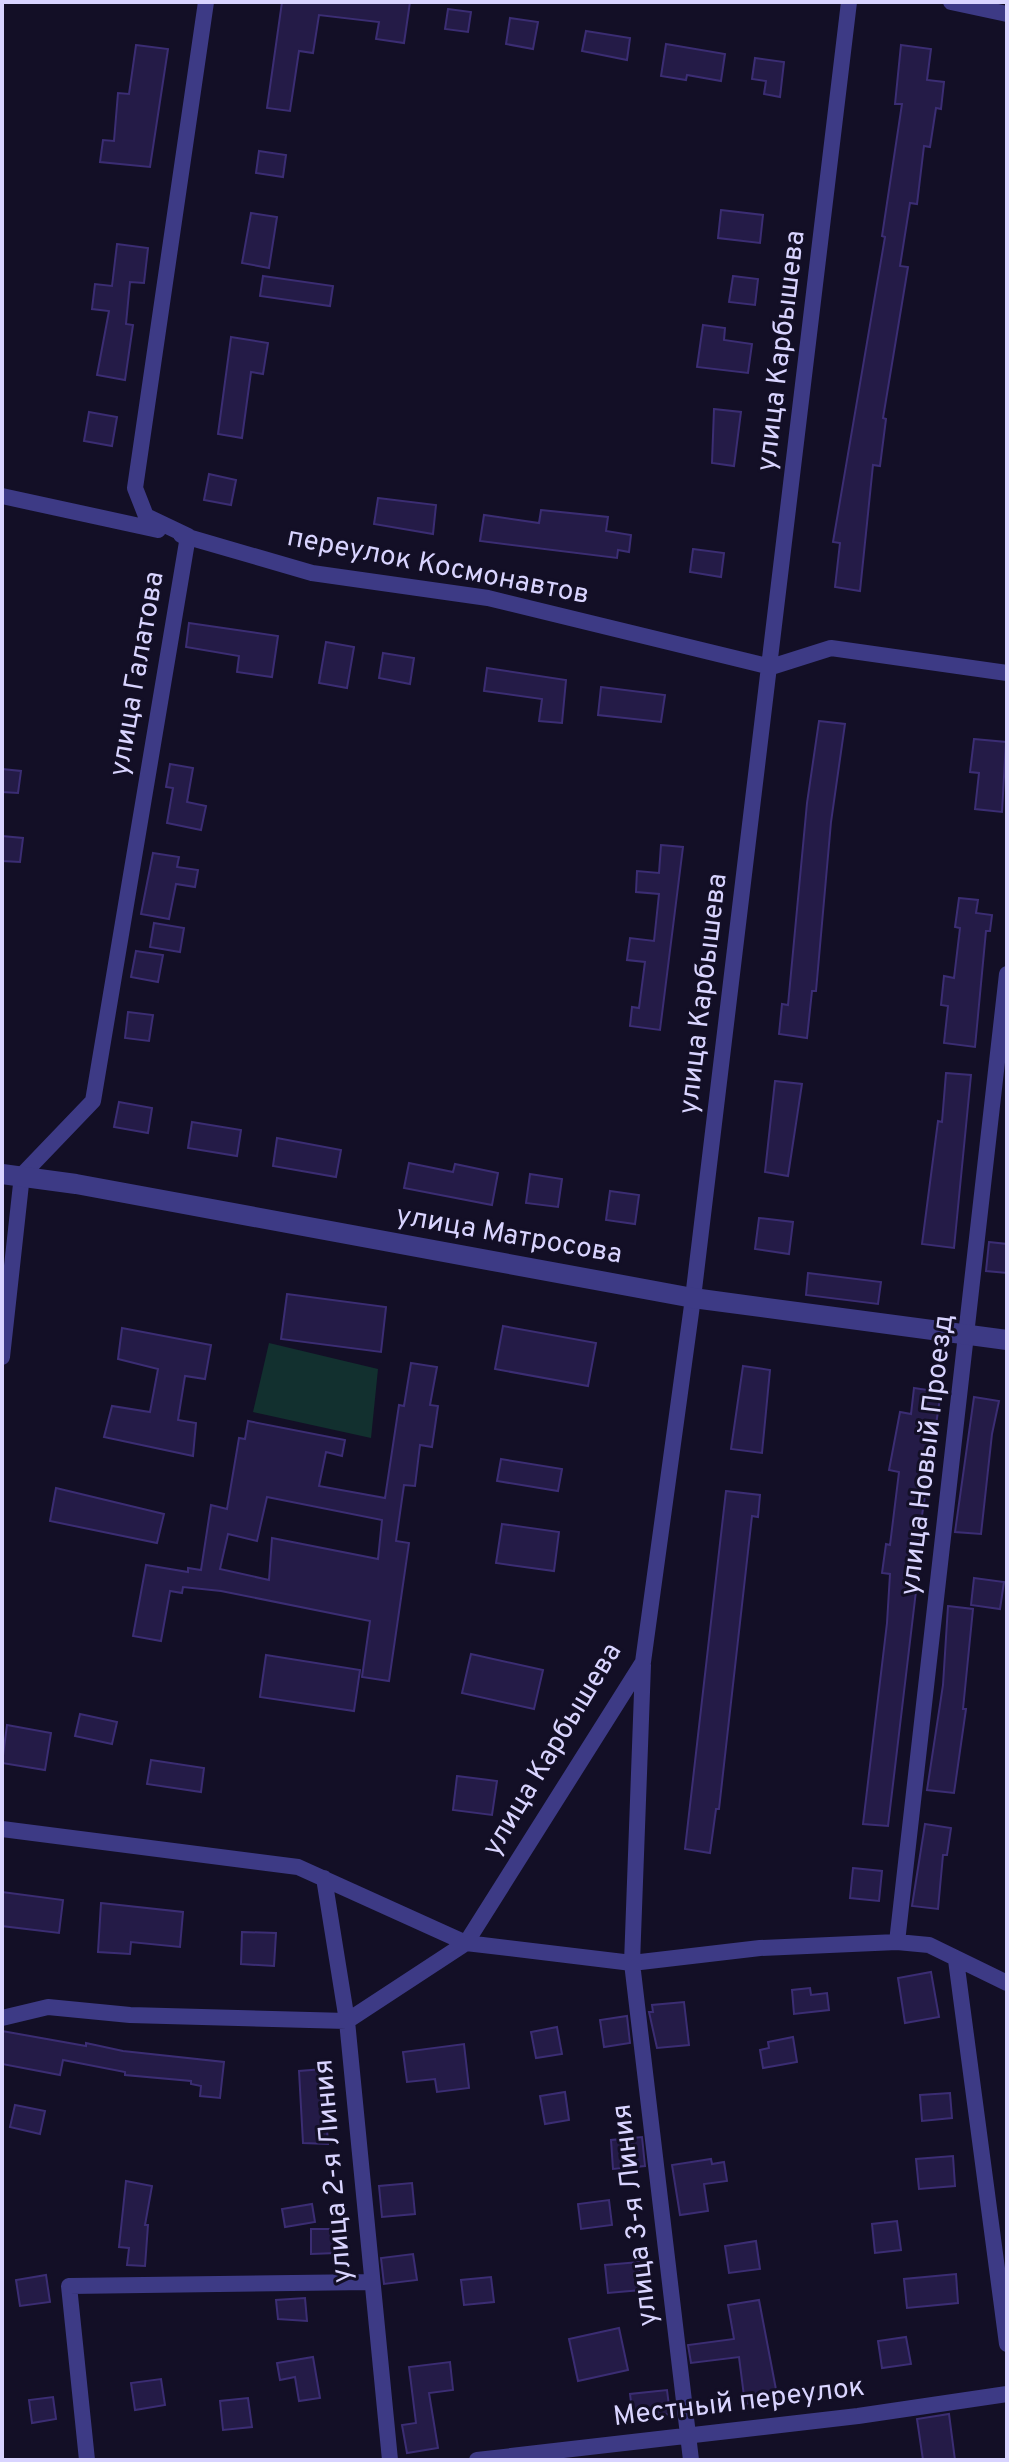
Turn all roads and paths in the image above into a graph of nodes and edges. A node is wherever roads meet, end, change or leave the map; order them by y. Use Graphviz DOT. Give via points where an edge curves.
graph roads {
  1 [pos="206,2"];
  2 [pos="849,2"];
  3 [pos="951,2"];
  4 [pos="1007,14"];
  5 [pos="2,496"];
  6 [pos="188,536"];
  7 [pos="771,667"];
  8 [pos="1007,673"];
  9 [pos="1007,974"];
  10 [pos="12,1175"];
  11 [pos="693,1298"];
  12 [pos="968,1335"];
  13 [pos="1007,1340"];
  14 [pos="2,1357"];
  15 [pos="643,1662"];
  16 [pos="2,1829"];
  17 [pos="324,1878"];
  18 [pos="897,1942"];
  19 [pos="466,1943"];
  20 [pos="956,1960"];
  21 [pos="632,1963"];
  22 [pos="1007,1983"];
  23 [pos="2,2018"];
  24 [pos="347,2021"];
  25 [pos="369,2282"];
  26 [pos="1007,2344"];
  27 [pos="1007,2394"];
  28 [pos="688,2436"];
  29 [pos="87,2460"];
  30 [pos="390,2460"];
  31 [pos="477,2460"];
  32 [pos="691,2460"];
  1 -- 6 [label="street, улица Галатова" via="135,488 146,516"];
  2 -- 7 [label="street, улица Карбышева"];
  3 -- 4 [label="street"];
  5 -- 6 [label="street, переулок Космонавтов"];
  6 -- 7 [label="street, переулок Космонавтов" via="312,573 488,598"];
  6 -- 10 [label="street, улица Галатова" via="93,1101"];
  7 -- 8 [label="street" via="831,648"];
  7 -- 11 [label="street, улица Карбышева"];
  9 -- 12 [label="street, улица Новый Проезд"];
  10 -- 11 [label="street, улица Матросова"];
  10 -- 14 [label="street"];
  11 -- 12 [label="street, улица Матросова"];
  11 -- 15 [label="street, улица Карбышева"];
  12 -- 13 [label="street, улица Матросова"];
  12 -- 18 [label="street, улица Новый Проезд"];
  15 -- 19 [label="street, улица Карбышева"];
  15 -- 21 [label="street, улица 3-я Линия"];
  16 -- 17 [label="street" via="298,1867"];
  17 -- 19 [label="street"];
  17 -- 24 [label="street, улица 2-я Линия"];
  18 -- 20 [label="street" via="929,1945"];
  18 -- 21 [label="street" via="760,1948"];
  19 -- 21 [label="street"];
  19 -- 24 [label="street"];
  20 -- 22 [label="street"];
  20 -- 26 [label="street"];
  21 -- 28 [label="street, улица 3-я Линия"];
  23 -- 24 [label="street" via="48,2007 130,2015"];
  24 -- 25 [label="street, улица 2-я Линия"];
  25 -- 29 [label="street" via="69,2286"];
  25 -- 30 [label="street, улица 2-я Линия"];
  27 -- 28 [label="street, Местный переулок"];
  28 -- 31 [label="street, Местный переулок"];
  28 -- 32 [label="street, улица 3-я Линия"];
}
